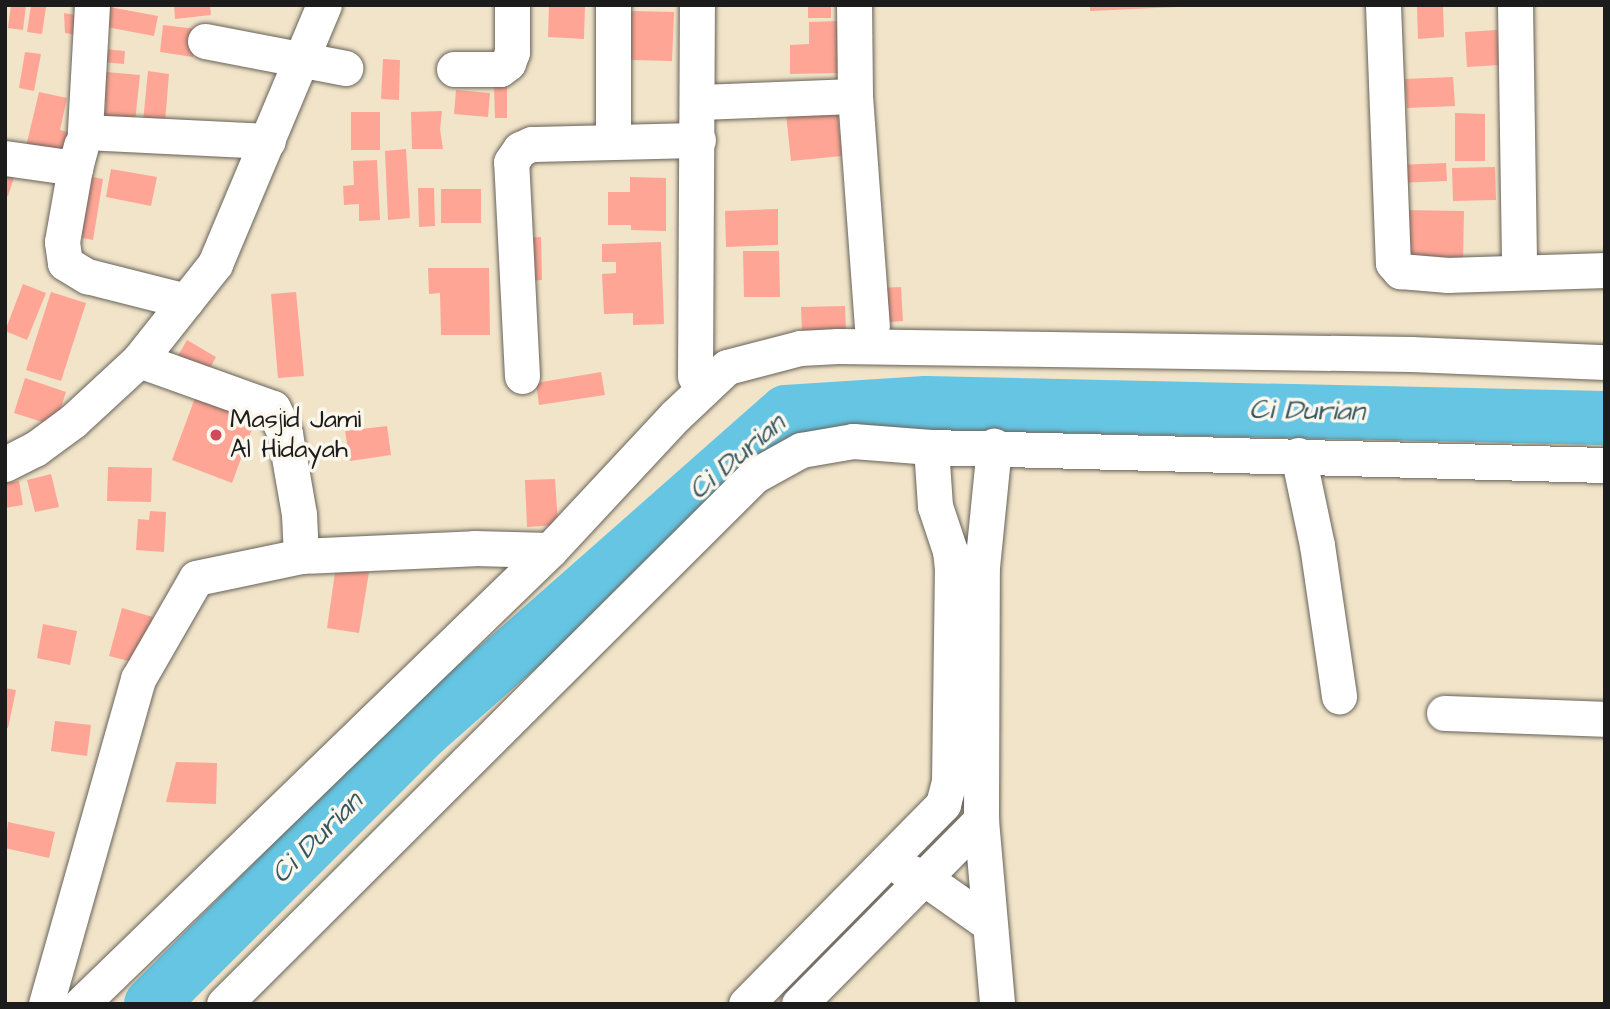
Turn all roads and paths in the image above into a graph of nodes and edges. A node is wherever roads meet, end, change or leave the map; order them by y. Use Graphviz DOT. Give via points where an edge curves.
graph roads {
  1 [pos="324,5"];
  2 [pos="512,5"];
  3 [pos="612,5"];
  4 [pos="697,5"];
  5 [pos="854,5"];
  6 [pos="1383,5"];
  7 [pos="1515,5"];
  8 [pos="82,7"];
  9 [pos="205,41"];
  10 [pos="301,60"];
  11 [pos="345,68"];
  12 [pos="454,68"];
  13 [pos="855,96"];
  14 [pos="699,102"];
  15 [pos="85,132"];
  16 [pos="698,139"];
  17 [pos="268,141"];
  18 [pos="613,141"];
  19 [pos="5,158"];
  20 [pos="75,168"];
  21 [pos="1605,270"];
  22 [pos="1519,272"];
  23 [pos="186,301"];
  24 [pos="872,325"];
  25 [pos="139,359"];
  26 [pos="1605,362"];
  27 [pos="522,376"];
  28 [pos="695,376"];
  29 [pos="994,446"];
  30 [pos="931,447"];
  31 [pos="1298,455"];
  32 [pos="5,464"];
  33 [pos="1605,465"];
  34 [pos="550,550"];
  35 [pos="301,556"];
  36 [pos="967,558"];
  37 [pos="964,647"];
  38 [pos="1339,696"];
  39 [pos="1444,713"];
  40 [pos="1605,719"];
  41 [pos="981,820"];
  42 [pos="887,861"];
  43 [pos="924,878"];
  44 [pos="988,923"];
  45 [pos="47,1004"];
  46 [pos="80,1004"];
  47 [pos="224,1004"];
  48 [pos="746,1004"];
  49 [pos="799,1004"];
  50 [pos="997,1004"];
  1 -- 10 [label="street"];
  2 -- 12 [label="street" via="508,63 500,69"];
  3 -- 18 [label="street"];
  4 -- 14 [label="street"];
  5 -- 13 [label="street"];
  6 -- 22 [label="street" via="1393,263 1400,271 1448,275"];
  7 -- 22 [label="street"];
  8 -- 15 [label="street"];
  9 -- 10 [label="street"];
  10 -- 11 [label="street"];
  10 -- 17 [label="street"];
  13 -- 14 [label="street"];
  13 -- 24 [label="street"];
  14 -- 16 [label="street"];
  15 -- 17 [label="street"];
  15 -- 20 [label="street"];
  16 -- 18 [label="street"];
  16 -- 28 [label="street"];
  17 -- 23 [label="street" via="215,264"];
  18 -- 27 [label="street" via="533,144 520,149 511,162"];
  19 -- 20 [label="street"];
  20 -- 23 [label="street" via="62,242 65,263 87,276"];
  21 -- 22 [label="street"];
  23 -- 25 [label="street"];
  25 -- 32 [label="street" via="73,421 36,449"];
  25 -- 35 [label="street" via="273,408 285,434"];
  26 -- 34 [label="street" via="1398,353 800,348 727,367"];
  29 -- 30 [label="street"];
  29 -- 31 [label="street"];
  29 -- 36 [label="street"];
  30 -- 36 [label="street" via="935,506"];
  30 -- 47 [label="street" via="853,441 801,450 754,476"];
  31 -- 33 [label="street"];
  31 -- 38 [label="street" via="1317,545"];
  34 -- 35 [label="street" via="474,548"];
  34 -- 46 [label="street"];
  35 -- 45 [label="street" via="203,575 183,599 138,679"];
  36 -- 37 [label="street"];
  37 -- 41 [label="street"];
  37 -- 42 [label="street" via="943,804"];
  39 -- 40 [label="street"];
  41 -- 43 [label="street"];
  41 -- 44 [label="street"];
  42 -- 43 [label="street"];
  42 -- 48 [label="street"];
  43 -- 44 [label="street"];
  43 -- 49 [label="street"];
  44 -- 50 [label="street"];
}
